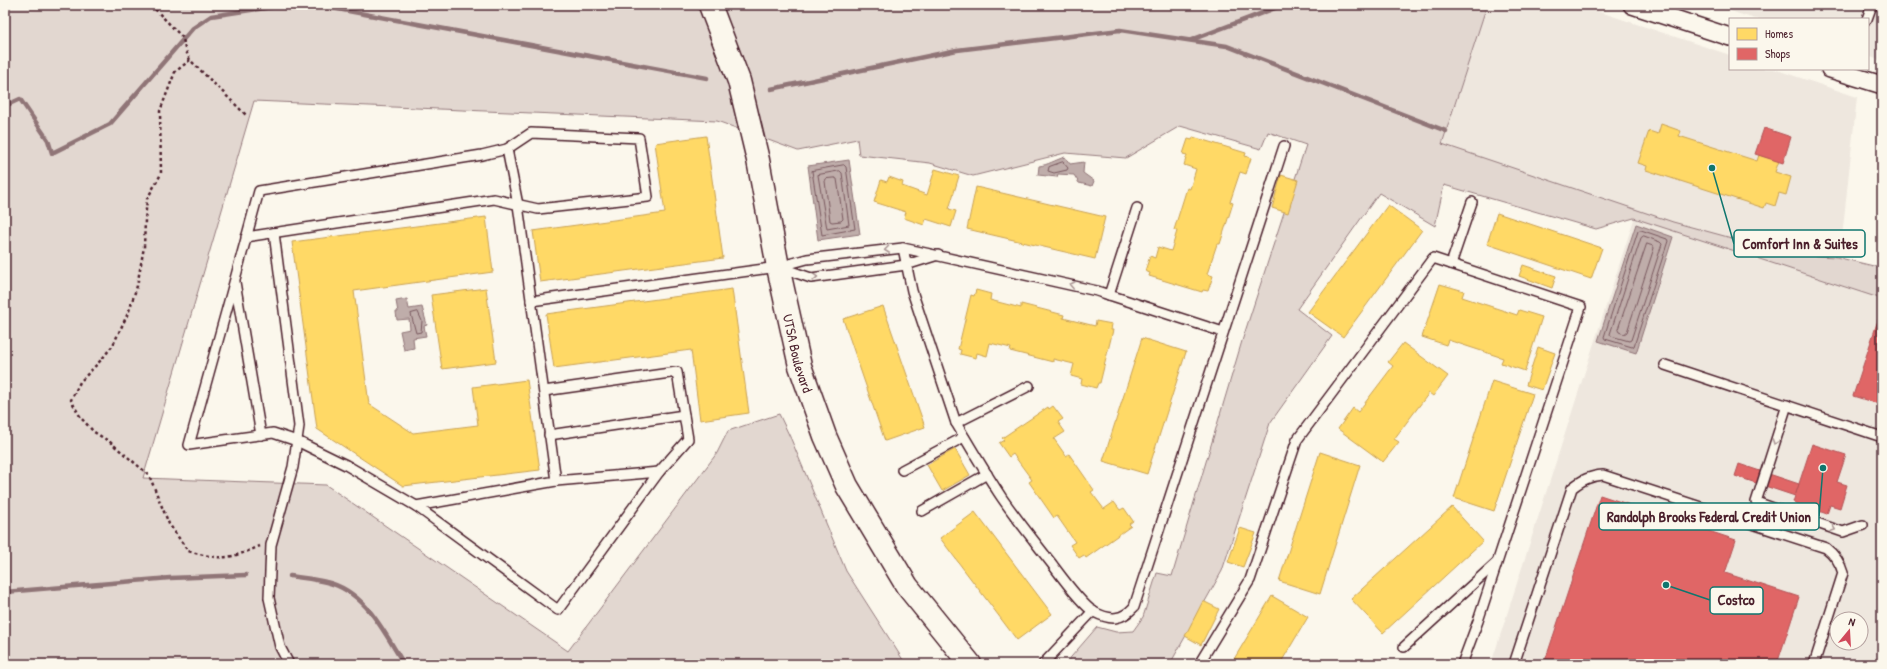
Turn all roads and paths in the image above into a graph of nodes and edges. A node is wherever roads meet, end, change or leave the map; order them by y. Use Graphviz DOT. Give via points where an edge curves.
graph roads {
  1 [pos="150,5"];
  2 [pos="710,5"];
  3 [pos="1632,5"];
  4 [pos="1872,5"];
  5 [pos="1664,10"];
  6 [pos="1867,18"];
  7 [pos="1729,37"];
  8 [pos="190,60"];
  9 [pos="1837,70"];
  10 [pos="1850,72"];
  11 [pos="1882,85"];
  12 [pos="246,115"];
  13 [pos="1284,146"];
  14 [pos="507,149"];
  15 [pos="1472,202"];
  16 [pos="518,205"];
  17 [pos="1137,208"];
  18 [pos="274,233"];
  19 [pos="246,237"];
  20 [pos="903,248"];
  21 [pos="939,255"];
  22 [pos="1451,264"];
  23 [pos="906,266"];
  24 [pos="778,267"];
  25 [pos="235,279"];
  26 [pos="1109,295"];
  27 [pos="531,301"];
  28 [pos="1223,332"];
  29 [pos="1665,365"];
  30 [pos="1030,386"];
  31 [pos="544,391"];
  32 [pos="1787,405"];
  33 [pos="684,415"];
  34 [pos="956,423"];
  35 [pos="261,435"];
  36 [pos="549,435"];
  37 [pos="964,436"];
  38 [pos="1882,437"];
  39 [pos="297,441"];
  40 [pos="902,470"];
  41 [pos="659,472"];
  42 [pos="987,474"];
  43 [pos="556,481"];
  44 [pos="416,506"];
  45 [pos="922,511"];
  46 [pos="1863,525"];
  47 [pos="271,545"];
  48 [pos="1498,562"];
  49 [pos="1093,611"];
  50 [pos="1404,647"];
  51 [pos="289,664"];
  52 [pos="970,664"];
  53 [pos="1043,664"];
  54 [pos="1199,664"];
  55 [pos="1462,664"];
  56 [pos="1514,664"];
  57 [pos="1814,664"];
  1 -- 8 [label="path" via="183,38"];
  2 -- 24 [label="main road, UTSA Boulevard" via="739,82 758,160"];
  3 -- 5 [label="street"];
  4 -- 6 [label="lane"];
  5 -- 7 [label="street"];
  8 -- 12 [label="path"];
  8 -- 47 [label="path" via="175,72 160,111 161,174 148,199 144,247 137,286 129,311 113,345 80,382 71,400 81,418 94,432 149,474 169,524 188,552 213,558 236,556 261,545"];
  9 -- 10 [label="street"];
  10 -- 11 [label="street"];
  13 -- 28 [label="lane"];
  14 -- 16 [label="lane"];
  14 -- 16 [label="lane" via="532,133 639,138 648,196 538,209"];
  14 -- 19 [label="lane" via="259,191"];
  15 -- 22 [label="lane"];
  16 -- 18 [label="lane" via="494,200"];
  16 -- 27 [label="lane"];
  17 -- 26 [label="lane"];
  18 -- 19 [label="lane"];
  18 -- 39 [label="lane" via="299,426"];
  19 -- 25 [label="lane"];
  20 -- 21 [label="lane"];
  20 -- 23 [label="lane"];
  20 -- 24 [label="lane, one-way" via="807,259"];
  21 -- 23 [label="lane"];
  26 -- 21 [label="lane, one-way"];
  22 -- 48 [label="lane" via="1581,307"];
  22 -- 54 [label="lane" via="1433,258 1297,440 1250,580"];
  24 -- 23 [label="lane, one-way" via="811,278"];
  23 -- 34 [label="lane"];
  24 -- 27 [label="lane"];
  24 -- 52 [label="main road, UTSA Boulevard" via="800,366 825,436 847,486 907,586"];
  25 -- 35 [label="lane"];
  25 -- 35 [label="lane" via="189,445"];
  26 -- 28 [label="lane"];
  27 -- 31 [label="lane"];
  28 -- 49 [label="lane" via="1134,607 1126,615 1117,618 1105,617"];
  29 -- 32 [label="lane"];
  30 -- 34 [label="lane"];
  31 -- 33 [label="lane" via="677,372"];
  31 -- 36 [label="lane"];
  32 -- 38 [label="lane"];
  32 -- 46 [label="lane, one-way" via="1756,502 1843,532"];
  33 -- 36 [label="lane"];
  33 -- 41 [label="lane" via="688,439"];
  34 -- 37 [label="lane"];
  35 -- 39 [label="lane" via="273,433"];
  36 -- 43 [label="lane"];
  37 -- 40 [label="lane"];
  37 -- 42 [label="lane"];
  39 -- 44 [label="lane" via="346,465"];
  39 -- 47 [label="lane" via="293,467"];
  41 -- 43 [label="lane"];
  41 -- 44 [label="lane" via="558,610"];
  42 -- 45 [label="lane"];
  42 -- 49 [label="lane" via="1002,498 1066,582"];
  43 -- 44 [label="lane"];
  47 -- 51 [label="lane" via="268,598 280,647"];
  48 -- 50 [label="lane"];
  48 -- 55 [label="lane"];
  49 -- 53 [label="lane"];
  56 -- 57 [label="lane" via="1572,488 1580,481 1603,475 1826,548 1834,554 1841,564 1843,573"];
}
